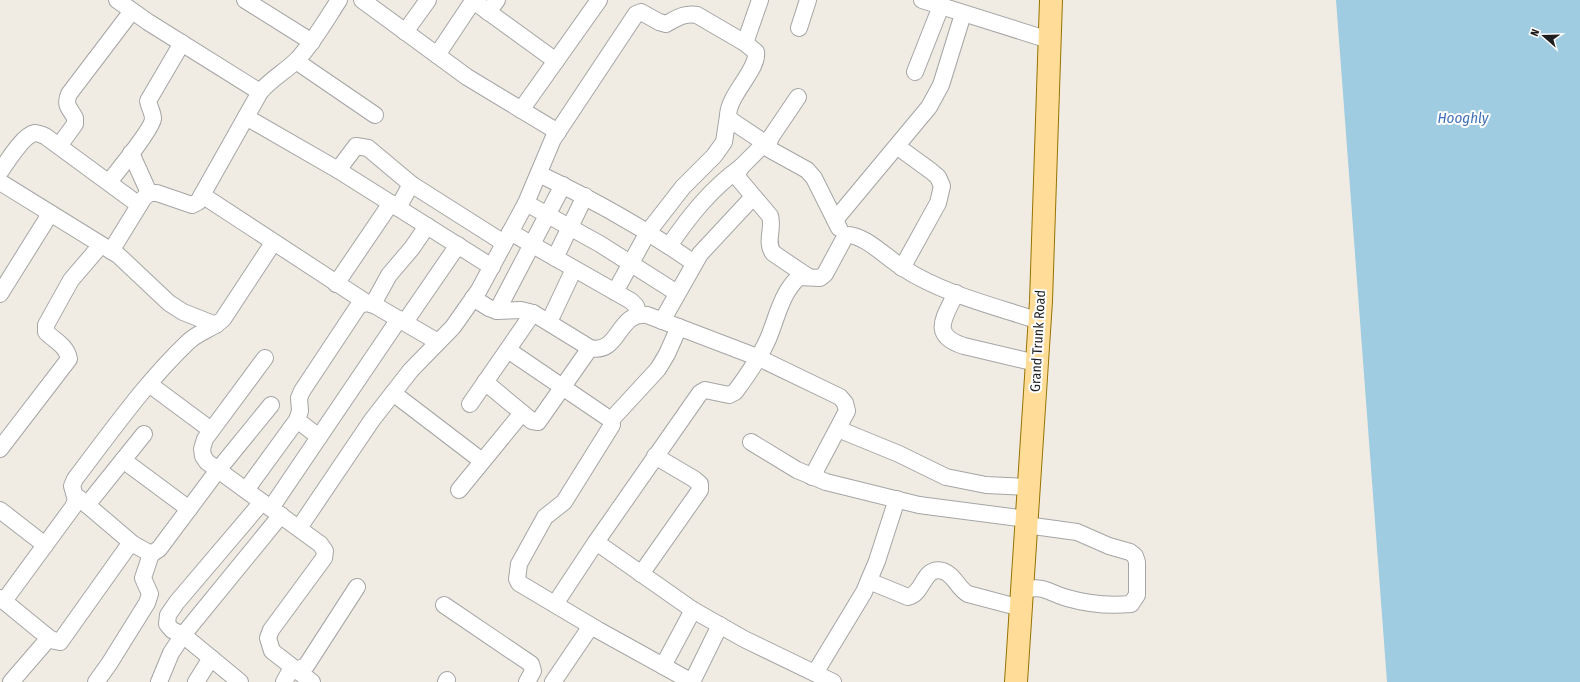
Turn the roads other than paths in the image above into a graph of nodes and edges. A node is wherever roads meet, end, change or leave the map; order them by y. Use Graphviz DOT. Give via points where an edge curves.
graph roads {
  1 [pos="117,0"];
  2 [pos="245,0"];
  3 [pos="339,0"];
  4 [pos="362,0"];
  5 [pos="428,0"];
  6 [pos="472,0"];
  7 [pos="599,0"];
  8 [pos="760,0"];
  9 [pos="808,0"];
  10 [pos="922,0"];
  11 [pos="1051,0"];
  12 [pos="492,6"];
  13 [pos="941,6"];
  14 [pos="132,11"];
  15 [pos="962,14"];
  16 [pos="799,28"];
  17 [pos="405,32"];
  18 [pos="1049,40"];
  19 [pos="312,42"];
  20 [pos="182,43"];
  21 [pos="745,43"];
  22 [pos="437,55"];
  23 [pos="296,60"];
  24 [pos="556,61"];
  25 [pos="915,72"];
  26 [pos="260,92"];
  27 [pos="798,97"];
  28 [pos="521,110"];
  29 [pos="375,115"];
  30 [pos="728,116"];
  31 [pos="246,117"];
  32 [pos="558,132"];
  33 [pos="768,140"];
  34 [pos="59,146"];
  35 [pos="898,147"];
  36 [pos="131,153"];
  37 [pos="741,167"];
  38 [pos="338,170"];
  39 [pos="0,172"];
  40 [pos="539,174"];
  41 [pos="0,182"];
  42 [pos="108,182"];
  43 [pos="411,184"];
  44 [pos="564,185"];
  45 [pos="202,195"];
  46 [pos="585,196"];
  47 [pos="753,197"];
  48 [pos="144,199"];
  49 [pos="526,203"];
  50 [pos="394,205"];
  51 [pos="50,214"];
  52 [pos="548,215"];
  53 [pos="835,220"];
  54 [pos="427,226"];
  55 [pos="570,227"];
  56 [pos="648,232"];
  57 [pos="846,235"];
  58 [pos="507,238"];
  59 [pos="273,243"];
  60 [pos="458,245"];
  61 [pos="532,245"];
  62 [pos="669,246"];
  63 [pos="106,248"];
  64 [pos="555,258"];
  65 [pos="694,263"];
  66 [pos="631,264"];
  67 [pos="492,267"];
  68 [pos="902,268"];
  69 [pos="574,269"];
  70 [pos="807,276"];
  71 [pos="336,284"];
  72 [pos="616,292"];
  73 [pos="678,293"];
  74 [pos="956,293"];
  75 [pos="0,294"];
  76 [pos="473,298"];
  77 [pos="370,304"];
  78 [pos="497,311"];
  79 [pos="533,313"];
  80 [pos="638,314"];
  81 [pos="402,321"];
  82 [pos="662,321"];
  83 [pos="1039,321"];
  84 [pos="549,322"];
  85 [pos="216,325"];
  86 [pos="679,327"];
  87 [pos="438,342"];
  88 [pos="590,348"];
  89 [pos="508,350"];
  90 [pos="757,357"];
  91 [pos="265,358"];
  92 [pos="1036,363"];
  93 [pos="485,382"];
  94 [pos="149,384"];
  95 [pos="564,387"];
  96 [pos="393,393"];
  97 [pos="470,404"];
  98 [pos="271,405"];
  99 [pos="522,413"];
  100 [pos="297,420"];
  101 [pos="611,420"];
  102 [pos="838,429"];
  103 [pos="211,430"];
  104 [pos="144,434"];
  105 [pos="319,437"];
  106 [pos="750,442"];
  107 [pos="0,449"];
  108 [pos="655,456"];
  109 [pos="123,460"];
  110 [pos="482,461"];
  111 [pos="218,470"];
  112 [pos="812,477"];
  113 [pos="1029,487"];
  114 [pos="246,490"];
  115 [pos="459,490"];
  116 [pos="74,494"];
  117 [pos="897,500"];
  118 [pos="87,505"];
  119 [pos="272,508"];
  120 [pos="189,509"];
  121 [pos="0,510"];
  122 [pos="1026,522"];
  123 [pos="299,528"];
  124 [pos="596,542"];
  125 [pos="133,544"];
  126 [pos="45,545"];
  127 [pos="151,554"];
  128 [pos="641,574"];
  129 [pos="869,581"];
  130 [pos="357,587"];
  131 [pos="1022,599"];
  132 [pos="2,600"];
  133 [pos="555,604"];
  134 [pos="444,605"];
  135 [pos="693,610"];
  136 [pos="720,625"];
  137 [pos="591,626"];
  138 [pos="183,635"];
  139 [pos="49,638"];
  140 [pos="211,658"];
  141 [pos="663,666"];
  142 [pos="295,670"];
  143 [pos="815,673"];
  144 [pos="530,676"];
  145 [pos="11,682"];
  146 [pos="96,682"];
  147 [pos="159,682"];
  148 [pos="196,682"];
  149 [pos="240,682"];
  150 [pos="284,682"];
  151 [pos="312,682"];
  152 [pos="552,682"];
  153 [pos="692,682"];
  154 [pos="834,682"];
  155 [pos="1016,682"];
  1 -- 14 [label="street"];
  2 -- 19 [label="street"];
  3 -- 19 [label="street"];
  4 -- 17 [label="street"];
  5 -- 17 [label="street"];
  6 -- 12 [label="street"];
  6 -- 22 [label="street"];
  7 -- 24 [label="street"];
  8 -- 21 [label="street"];
  9 -- 16 [label="street"];
  10 -- 13 [label="street"];
  11 -- 18 [label="main road, Grand Trunk Road"];
  12 -- 24 [label="street"];
  13 -- 15 [label="street"];
  13 -- 25 [label="street"];
  14 -- 20 [label="street"];
  14 -- 34 [label="street" via="69,94 67,108 75,118 74,124"];
  15 -- 18 [label="street"];
  15 -- 35 [label="street" via="936,96"];
  17 -- 22 [label="street"];
  18 -- 83 [label="main road, Grand Trunk Road"];
  19 -- 23 [label="street"];
  20 -- 26 [label="street"];
  20 -- 36 [label="street" via="148,101 152,113 151,126"];
  21 -- 30 [label="street" via="757,56 731,103"];
  21 -- 32 [label="street" via="697,15 681,16 666,24 641,12 632,19"];
  22 -- 28 [label="street"];
  23 -- 26 [label="street" via="269,81"];
  23 -- 29 [label="street"];
  24 -- 28 [label="street"];
  26 -- 31 [label="street"];
  27 -- 33 [label="street"];
  28 -- 32 [label="street"];
  30 -- 33 [label="street" via="732,121"];
  30 -- 56 [label="street" via="726,136 719,150 683,187"];
  31 -- 38 [label="street"];
  31 -- 45 [label="street"];
  32 -- 40 [label="street" via="549,147"];
  33 -- 37 [label="street"];
  33 -- 53 [label="street" via="770,149 807,170 814,178"];
  34 -- 39 [label="street" via="36,133 28,136"];
  34 -- 42 [label="street"];
  35 -- 53 [label="street"];
  35 -- 68 [label="street" via="938,177 942,186 938,203"];
  36 -- 42 [label="street"];
  36 -- 48 [label="street"];
  37 -- 47 [label="street" via="738,178"];
  37 -- 62 [label="street" via="704,199"];
  38 -- 43 [label="street" via="352,150 356,146 361,146 368,148"];
  38 -- 50 [label="street"];
  40 -- 44 [label="street"];
  40 -- 49 [label="street"];
  41 -- 51 [label="street"];
  42 -- 48 [label="street"];
  43 -- 50 [label="street"];
  43 -- 58 [label="street"];
  44 -- 46 [label="street"];
  44 -- 52 [label="street"];
  45 -- 48 [label="street" via="198,202 192,205 157,193"];
  45 -- 59 [label="street"];
  46 -- 55 [label="street"];
  46 -- 56 [label="street"];
  47 -- 65 [label="street" via="709,243"];
  47 -- 70 [label="street" via="770,216 772,222 769,248 772,253"];
  48 -- 63 [label="street"];
  49 -- 52 [label="street"];
  49 -- 58 [label="street"];
  50 -- 54 [label="street"];
  50 -- 71 [label="street"];
  51 -- 63 [label="street"];
  51 -- 75 [label="street"];
  52 -- 55 [label="street"];
  52 -- 61 [label="street"];
  53 -- 57 [label="street"];
  54 -- 60 [label="street"];
  54 -- 77 [label="street"];
  55 -- 64 [label="street"];
  55 -- 66 [label="street"];
  56 -- 62 [label="street"];
  56 -- 66 [label="street"];
  57 -- 68 [label="street" via="856,236"];
  57 -- 70 [label="street" via="825,274 820,278"];
  58 -- 61 [label="street"];
  58 -- 67 [label="street"];
  59 -- 71 [label="street"];
  59 -- 85 [label="street" via="230,310"];
  60 -- 67 [label="street"];
  60 -- 81 [label="street"];
  61 -- 64 [label="street"];
  61 -- 78 [label="street"];
  62 -- 65 [label="street"];
  63 -- 85 [label="street" via="127,262 169,303 183,312"];
  63 -- 107 [label="street" via="71,280 46,325 46,332 63,347 69,359"];
  64 -- 69 [label="street"];
  65 -- 73 [label="street"];
  66 -- 72 [label="street"];
  66 -- 73 [label="street"];
  67 -- 76 [label="street"];
  68 -- 74 [label="street"];
  69 -- 72 [label="street"];
  69 -- 84 [label="street"];
  70 -- 90 [label="street" via="799,277 786,293 767,341"];
  71 -- 77 [label="street"];
  72 -- 80 [label="street" via="636,306"];
  73 -- 82 [label="street"];
  74 -- 83 [label="street"];
  74 -- 92 [label="street" via="942,323 942,332 946,338 964,346"];
  76 -- 78 [label="street"];
  76 -- 87 [label="street" via="453,327"];
  77 -- 81 [label="street"];
  77 -- 100 [label="street" via="360,305 351,316 302,391"];
  78 -- 79 [label="street" via="520,310"];
  79 -- 84 [label="street"];
  79 -- 89 [label="street"];
  80 -- 82 [label="street"];
  80 -- 88 [label="street" via="631,317 609,345 603,348"];
  81 -- 87 [label="street"];
  81 -- 105 [label="street"];
  82 -- 86 [label="street"];
  83 -- 92 [label="main road, Grand Trunk Road"];
  84 -- 88 [label="street"];
  85 -- 94 [label="street" via="189,341"];
  86 -- 90 [label="street"];
  86 -- 101 [label="street" via="658,368"];
  87 -- 96 [label="street"];
  88 -- 95 [label="street"];
  89 -- 93 [label="street"];
  89 -- 95 [label="street"];
  90 -- 102 [label="street" via="840,397 845,403 846,411"];
  90 -- 108 [label="street" via="736,392 729,395 705,390 700,393"];
  91 -- 103 [label="street"];
  92 -- 113 [label="main road, Grand Trunk Road"];
  93 -- 97 [label="street"];
  93 -- 99 [label="street"];
  94 -- 103 [label="street"];
  94 -- 116 [label="street" via="75,479 72,486"];
  95 -- 99 [label="street" via="538,422 532,421"];
  95 -- 101 [label="street"];
  96 -- 110 [label="street"];
  96 -- 123 [label="street"];
  98 -- 111 [label="street"];
  99 -- 110 [label="street"];
  100 -- 105 [label="street"];
  100 -- 114 [label="street"];
  101 -- 133 [label="street" via="610,431 564,502 545,517 519,564 519,583"];
  102 -- 112 [label="street"];
  102 -- 113 [label="street" via="906,457 946,477 986,484"];
  103 -- 111 [label="street" via="202,449 203,456"];
  104 -- 109 [label="street"];
  105 -- 119 [label="street"];
  106 -- 112 [label="street"];
  108 -- 124 [label="street"];
  108 -- 128 [label="street" via="694,479 700,484 700,490"];
  109 -- 118 [label="street"];
  109 -- 120 [label="street"];
  110 -- 115 [label="street"];
  111 -- 114 [label="street"];
  111 -- 120 [label="street"];
  112 -- 117 [label="street"];
  113 -- 122 [label="main road, Grand Trunk Road"];
  114 -- 119 [label="street"];
  116 -- 118 [label="street"];
  116 -- 126 [label="street" via="76,500 73,507"];
  117 -- 122 [label="street"];
  117 -- 129 [label="street"];
  118 -- 125 [label="street"];
  119 -- 123 [label="street"];
  119 -- 138 [label="street"];
  119 -- 138 [label="street" via="171,609 167,624 172,630"];
  120 -- 127 [label="street" via="159,549"];
  121 -- 126 [label="street"];
  122 -- 131 [label="main road, Grand Trunk Road"];
  122 -- 131 [label="street" via="1077,532 1130,552 1137,562 1137,595 1132,604 1111,606 1066,598 1040,588"];
  123 -- 142 [label="street" via="320,544 325,551 324,558 271,630 268,638 272,651"];
  124 -- 128 [label="street"];
  124 -- 133 [label="street"];
  125 -- 127 [label="street"];
  125 -- 139 [label="street" via="129,545 60,642"];
  126 -- 132 [label="street"];
  127 -- 146 [label="street" via="143,578 150,594 147,603"];
  128 -- 135 [label="street"];
  129 -- 131 [label="street" via="908,597 918,591 927,575 934,571 942,571 954,578 962,591 968,594"];
  129 -- 143 [label="street" via="857,606"];
  130 -- 142 [label="street" via="309,662 301,670"];
  131 -- 155 [label="main road, Grand Trunk Road"];
  132 -- 139 [label="street"];
  133 -- 137 [label="street"];
  134 -- 144 [label="street" via="524,658 531,664"];
  135 -- 136 [label="street"];
  135 -- 141 [label="street"];
  136 -- 143 [label="street"];
  136 -- 153 [label="street"];
  137 -- 141 [label="street"];
  137 -- 152 [label="street"];
  138 -- 140 [label="street"];
  138 -- 147 [label="street" via="171,654"];
  139 -- 145 [label="street"];
  140 -- 148 [label="street"];
  140 -- 149 [label="street"];
  141 -- 153 [label="street"];
  142 -- 150 [label="street" via="289,673"];
  142 -- 151 [label="street"];
  143 -- 154 [label="street"];
  144 -- 152 [label="street"];
}
